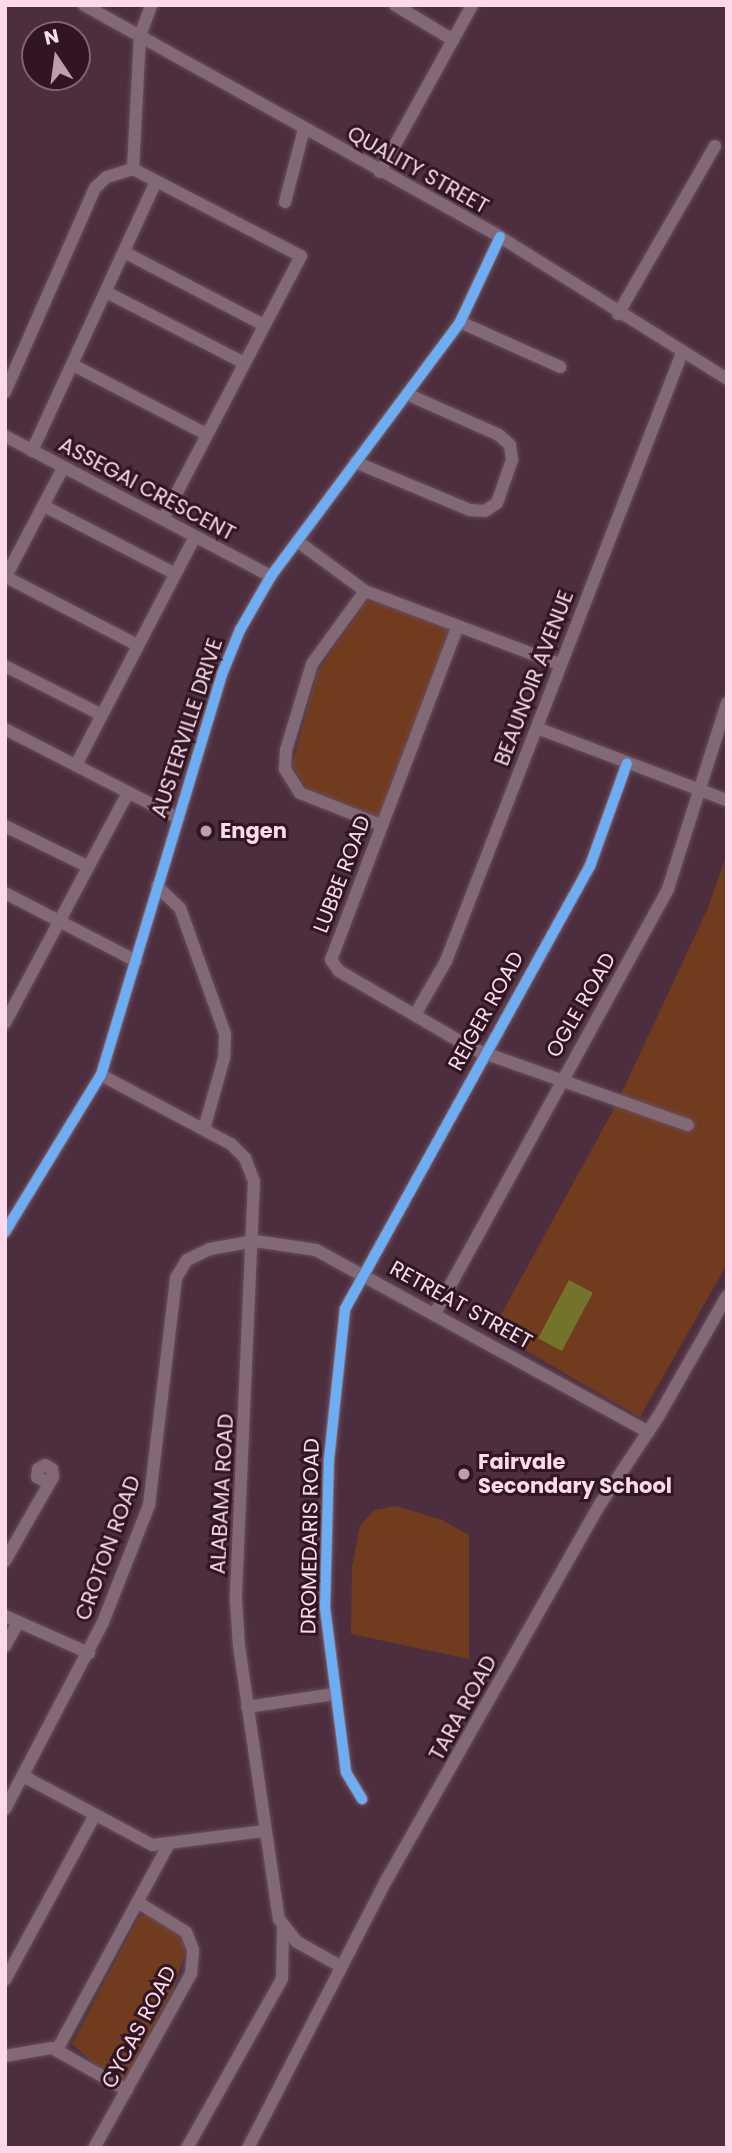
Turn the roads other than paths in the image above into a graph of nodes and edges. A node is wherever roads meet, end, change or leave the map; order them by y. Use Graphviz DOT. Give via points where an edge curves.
graph roads {
  1 [pos="85,5"];
  2 [pos="152,5"];
  3 [pos="395,5"];
  4 [pos="472,5"];
  5 [pos="140,36"];
  6 [pos="453,40"];
  7 [pos="304,130"];
  8 [pos="715,146"];
  9 [pos="133,169"];
  10 [pos="380,172"];
  11 [pos="156,181"];
  12 [pos="285,202"];
  13 [pos="500,237"];
  14 [pos="124,252"];
  15 [pos="106,292"];
  16 [pos="618,314"];
  17 [pos="460,322"];
  18 [pos="261,324"];
  19 [pos="682,353"];
  20 [pos="242,362"];
  21 [pos="73,365"];
  22 [pos="560,367"];
  23 [pos="727,379"];
  24 [pos="5,392"];
  25 [pos="407,394"];
  26 [pos="204,433"];
  27 [pos="5,436"];
  28 [pos="33,451"];
  29 [pos="355,462"];
  30 [pos="63,468"];
  31 [pos="44,506"];
  32 [pos="163,519"];
  33 [pos="195,536"];
  34 [pos="297,541"];
  35 [pos="174,573"];
  36 [pos="271,576"];
  37 [pos="6,577"];
  38 [pos="365,592"];
  39 [pos="457,628"];
  40 [pos="137,645"];
  41 [pos="559,664"];
  42 [pos="5,666"];
  43 [pos="727,703"];
  44 [pos="100,714"];
  45 [pos="537,728"];
  46 [pos="5,729"];
  47 [pos="627,762"];
  48 [pos="76,765"];
  49 [pos="701,790"];
  50 [pos="128,793"];
  51 [pos="727,800"];
  52 [pos="178,818"];
  53 [pos="381,825"];
  54 [pos="5,826"];
  55 [pos="89,867"];
  56 [pos="158,886"];
  57 [pos="5,893"];
  58 [pos="60,922"];
  59 [pos="136,961"];
  60 [pos="416,1013"];
  61 [pos="5,1023"];
  62 [pos="485,1052"];
  63 [pos="101,1074"];
  64 [pos="560,1080"];
  65 [pos="688,1125"];
  66 [pos="204,1129"];
  67 [pos="5,1232"];
  68 [pos="255,1241"];
  69 [pos="364,1272"];
  70 [pos="176,1279"];
  71 [pos="727,1296"];
  72 [pos="435,1313"];
  73 [pos="648,1432"];
  74 [pos="47,1482"];
  75 [pos="5,1561"];
  76 [pos="5,1616"];
  77 [pos="17,1624"];
  78 [pos="5,1646"];
  79 [pos="89,1653"];
  80 [pos="334,1694"];
  81 [pos="247,1707"];
  82 [pos="23,1776"];
  83 [pos="362,1799"];
  84 [pos="5,1809"];
  85 [pos="95,1815"];
  86 [pos="265,1831"];
  87 [pos="167,1847"];
  88 [pos="139,1903"];
  89 [pos="283,1928"];
  90 [pos="341,1966"];
  91 [pos="5,1980"];
  92 [pos="57,2050"];
  93 [pos="5,2056"];
  94 [pos="127,2090"];
  95 [pos="94,2148"];
  96 [pos="187,2148"];
  97 [pos="248,2148"];
  1 -- 5 [label="street, QUALITY STREET"];
  2 -- 5 [label="street"];
  3 -- 6 [label="street"];
  4 -- 6 [label="street"];
  5 -- 7 [label="street, QUALITY STREET"];
  5 -- 9 [label="street"];
  6 -- 10 [label="street"];
  7 -- 10 [label="street, QUALITY STREET"];
  7 -- 12 [label="street"];
  8 -- 16 [label="street"];
  9 -- 11 [label="street"];
  9 -- 24 [label="street" via="107,177 95,188"];
  10 -- 13 [label="street, QUALITY STREET"];
  11 -- 14 [label="street"];
  11 -- 18 [label="street" via="301,256"];
  13 -- 16 [label="street, QUALITY STREET"];
  13 -- 17 [label="street, AUSTERVILLE DRIVE"];
  14 -- 15 [label="street"];
  14 -- 18 [label="street"];
  15 -- 20 [label="street"];
  15 -- 21 [label="street"];
  16 -- 19 [label="street, QUALITY STREET"];
  17 -- 22 [label="street"];
  17 -- 25 [label="street, AUSTERVILLE DRIVE"];
  18 -- 20 [label="street"];
  19 -- 23 [label="street, QUALITY STREET"];
  19 -- 41 [label="street, BEAUNOIR AVENUE"];
  20 -- 26 [label="street"];
  21 -- 26 [label="street"];
  21 -- 28 [label="street"];
  25 -- 29 [label="street, AUSTERVILLE DRIVE"];
  25 -- 29 [label="street" via="499,435 510,445 512,460 497,503 485,511 470,510"];
  26 -- 32 [label="street"];
  27 -- 28 [label="street, ASSEGAI CRESCENT"];
  28 -- 30 [label="street, ASSEGAI CRESCENT"];
  29 -- 34 [label="street, AUSTERVILLE DRIVE"];
  30 -- 31 [label="street"];
  30 -- 32 [label="street, ASSEGAI CRESCENT"];
  31 -- 35 [label="street"];
  31 -- 37 [label="street"];
  32 -- 33 [label="street, ASSEGAI CRESCENT"];
  33 -- 35 [label="street"];
  33 -- 36 [label="street, ASSEGAI CRESCENT"];
  34 -- 36 [label="street, AUSTERVILLE DRIVE"];
  34 -- 38 [label="street"];
  35 -- 40 [label="street"];
  36 -- 52 [label="street, AUSTERVILLE DRIVE" via="227,660"];
  37 -- 40 [label="street"];
  38 -- 39 [label="street"];
  38 -- 53 [label="street" via="312,664 286,750 285,769 300,793"];
  39 -- 41 [label="street"];
  39 -- 53 [label="street, LUBBE ROAD"];
  40 -- 44 [label="street"];
  41 -- 45 [label="street, BEAUNOIR AVENUE"];
  42 -- 44 [label="street"];
  43 -- 49 [label="street, OGLE ROAD"];
  44 -- 48 [label="street"];
  45 -- 47 [label="street"];
  45 -- 60 [label="street, BEAUNOIR AVENUE" via="446,961"];
  46 -- 48 [label="street"];
  47 -- 49 [label="street"];
  47 -- 62 [label="street, REIGER ROAD" via="590,866"];
  48 -- 50 [label="street"];
  49 -- 51 [label="street"];
  49 -- 64 [label="street, OGLE ROAD" via="660,905"];
  50 -- 52 [label="street"];
  50 -- 55 [label="street"];
  52 -- 56 [label="street, AUSTERVILLE DRIVE"];
  53 -- 60 [label="street, LUBBE ROAD" via="331,960 339,971"];
  54 -- 55 [label="street"];
  55 -- 58 [label="street"];
  56 -- 59 [label="street, AUSTERVILLE DRIVE"];
  56 -- 66 [label="street" via="180,908 225,1034 224,1058"];
  57 -- 58 [label="street"];
  58 -- 59 [label="street"];
  58 -- 61 [label="street"];
  59 -- 63 [label="street, AUSTERVILLE DRIVE"];
  60 -- 62 [label="street, LUBBE ROAD"];
  62 -- 64 [label="street, LUBBE ROAD"];
  62 -- 69 [label="street, REIGER ROAD"];
  63 -- 66 [label="street, ALABAMA ROAD"];
  63 -- 67 [label="street, AUSTERVILLE DRIVE"];
  64 -- 65 [label="street, LUBBE ROAD"];
  64 -- 72 [label="street, OGLE ROAD"];
  66 -- 68 [label="street, ALABAMA ROAD" via="231,1144 250,1167 257,1196"];
  68 -- 69 [label="street, RETREAT STREET" via="306,1247"];
  68 -- 70 [label="street, RETREAT STREET" via="198,1254 187,1260"];
  68 -- 81 [label="street, ALABAMA ROAD" via="236,1601"];
  69 -- 72 [label="street, RETREAT STREET"];
  69 -- 80 [label="street, DROMEDARIS ROAD" via="342,1322 329,1459 324,1592"];
  70 -- 79 [label="street, CROTON ROAD" via="153,1489"];
  71 -- 73 [label="street, TARA ROAD"];
  72 -- 73 [label="street, RETREAT STREET"];
  73 -- 90 [label="street, TARA ROAD" via="601,1503"];
  74 -- 75 [label="street"];
  76 -- 77 [label="street"];
  77 -- 78 [label="street"];
  77 -- 79 [label="street"];
  79 -- 82 [label="street, CROTON ROAD"];
  80 -- 81 [label="street"];
  80 -- 83 [label="street, DROMEDARIS ROAD" via="347,1777"];
  81 -- 86 [label="street, ALABAMA ROAD"];
  82 -- 84 [label="street, CROTON ROAD"];
  82 -- 85 [label="street"];
  85 -- 87 [label="street" via="142,1841"];
  85 -- 91 [label="street"];
  86 -- 87 [label="street"];
  86 -- 89 [label="street, ALABAMA ROAD"];
  87 -- 88 [label="street"];
  88 -- 92 [label="street"];
  88 -- 94 [label="street, CYCAS ROAD" via="186,1931 193,1961 188,1982"];
  89 -- 90 [label="street" via="297,1942"];
  89 -- 96 [label="street, ALABAMA ROAD" via="282,1979"];
  90 -- 97 [label="street, TARA ROAD"];
  92 -- 93 [label="street" via="44,2047"];
  92 -- 94 [label="street"];
  94 -- 95 [label="street, CYCAS ROAD"];
}
